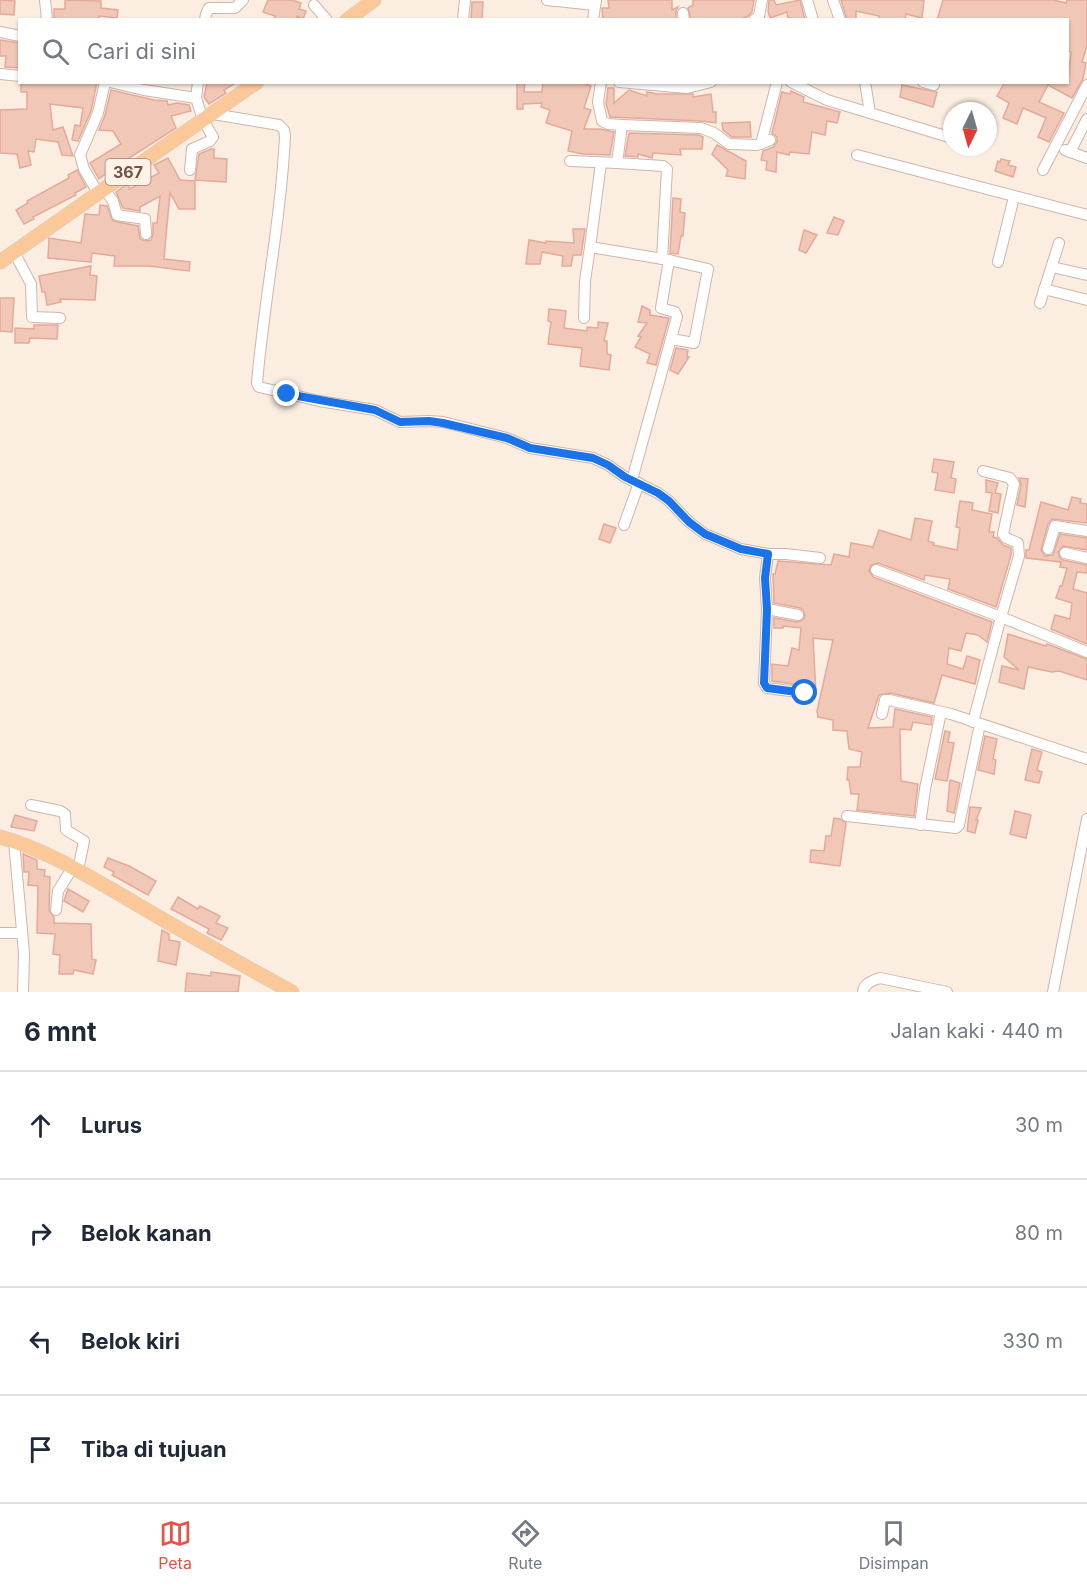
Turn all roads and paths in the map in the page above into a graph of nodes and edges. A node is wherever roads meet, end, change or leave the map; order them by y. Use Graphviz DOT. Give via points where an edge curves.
graph roads {
  1 [pos="45,0"];
  2 [pos="243,0"];
  3 [pos="374,0"];
  4 [pos="465,0"];
  5 [pos="547,0"];
  6 [pos="762,0"];
  7 [pos="807,0"];
  8 [pos="833,0"];
  9 [pos="596,2"];
  10 [pos="314,5"];
  11 [pos="47,18"];
  12 [pos="205,18"];
  13 [pos="325,18"];
  14 [pos="350,18"];
  15 [pos="463,18"];
  16 [pos="593,18"];
  17 [pos="756,18"];
  18 [pos="812,18"];
  19 [pos="839,18"];
  20 [pos="0,33"];
  21 [pos="18,36"];
  22 [pos="0,74"];
  23 [pos="18,76"];
  24 [pos="105,84"];
  25 [pos="198,84"];
  26 [pos="254,84"];
  27 [pos="601,84"];
  28 [pos="642,84"];
  29 [pos="703,84"];
  30 [pos="777,84"];
  31 [pos="795,84"];
  32 [pos="865,84"];
  33 [pos="130,85"];
  34 [pos="1087,85"];
  35 [pos="196,98"];
  36 [pos="870,113"];
  37 [pos="208,117"];
  38 [pos="1087,119"];
  39 [pos="622,125"];
  40 [pos="943,135"];
  41 [pos="1055,146"];
  42 [pos="1070,152"];
  43 [pos="857,155"];
  44 [pos="1087,158"];
  45 [pos="570,161"];
  46 [pos="601,163"];
  47 [pos="617,164"];
  48 [pos="190,170"];
  49 [pos="1043,170"];
  50 [pos="101,191"];
  51 [pos="1014,197"];
  52 [pos="1087,215"];
  53 [pos="146,234"];
  54 [pos="1059,243"];
  55 [pos="590,247"];
  56 [pos="14,252"];
  57 [pos="665,260"];
  58 [pos="0,262"];
  59 [pos="998,262"];
  60 [pos="1052,267"];
  61 [pos="1087,275"];
  62 [pos="1044,289"];
  63 [pos="1087,300"];
  64 [pos="1040,303"];
  65 [pos="60,318"];
  66 [pos="584,318"];
  67 [pos="671,339"];
  68 [pos="983,471"];
  69 [pos="636,482"];
  70 [pos="624,525"];
  71 [pos="1087,531"];
  72 [pos="1048,549"];
  73 [pos="1065,553"];
  74 [pos="768,554"];
  75 [pos="820,558"];
  76 [pos="1087,558"];
  77 [pos="876,570"];
  78 [pos="767,609"];
  79 [pos="798,615"];
  80 [pos="1001,617"];
  81 [pos="1087,652"];
  82 [pos="805,693"];
  83 [pos="941,712"];
  84 [pos="882,714"];
  85 [pos="977,723"];
  86 [pos="1087,759"];
  87 [pos="31,805"];
  88 [pos="847,816"];
  89 [pos="1087,819"];
  90 [pos="920,825"];
  91 [pos="0,837"];
  92 [pos="14,841"];
  93 [pos="75,868"];
  94 [pos="56,910"];
  95 [pos="0,933"];
  96 [pos="22,933"];
  97 [pos="23,992"];
  98 [pos="292,992"];
  99 [pos="863,992"];
  100 [pos="947,992"];
  101 [pos="1053,992"];
  1 -- 11 [label="street"];
  2 -- 12 [label="street" via="235,8 210,8"];
  3 -- 14 [label="main road"];
  4 -- 15 [label="street"];
  5 -- 9 [label="street"];
  6 -- 17 [label="street"];
  7 -- 18 [label="street"];
  8 -- 19 [label="street"];
  9 -- 16 [label="street"];
  10 -- 13 [label="street"];
  20 -- 21 [label="street"];
  22 -- 23 [label="street"];
  24 -- 50 [label="street" via="81,155 84,169"];
  25 -- 35 [label="street"];
  26 -- 37 [label="main road, 367"];
  27 -- 39 [label="street" via="598,102 602,121"];
  28 -- 29 [label="street" via="687,88"];
  30 -- 39 [label="street" via="766,142 726,143 701,128"];
  31 -- 36 [label="street" via="827,100"];
  32 -- 36 [label="street"];
  33 -- 35 [label="street"];
  34 -- 41 [label="street"];
  35 -- 37 [label="street"];
  36 -- 40 [label="street"];
  37 -- 48 [label="street" via="213,138 192,148"];
  37 -- 50 [label="main road, 367"];
  37 -- 69 [label="street" via="279,125 284,130 258,386 375,410 400,422 434,421 507,438 530,448 593,458"];
  38 -- 42 [label="street"];
  39 -- 47 [label="street"];
  41 -- 42 [label="street"];
  41 -- 49 [label="street"];
  42 -- 44 [label="street"];
  43 -- 51 [label="street"];
  45 -- 46 [label="street"];
  46 -- 47 [label="street"];
  46 -- 55 [label="street"];
  47 -- 57 [label="street" via="667,169"];
  50 -- 53 [label="street" via="113,201 117,216 145,219"];
  50 -- 56 [label="main road, 367"];
  51 -- 52 [label="street"];
  51 -- 59 [label="street"];
  54 -- 60 [label="street"];
  55 -- 57 [label="street"];
  55 -- 66 [label="street"];
  56 -- 58 [label="main road, 367"];
  56 -- 65 [label="street" via="31,285 32,317"];
  57 -- 67 [label="street" via="661,308 676,313"];
  57 -- 67 [label="street" via="708,269 694,344"];
  60 -- 61 [label="street"];
  60 -- 62 [label="street"];
  62 -- 63 [label="street"];
  62 -- 64 [label="street"];
  67 -- 69 [label="street"];
  68 -- 80 [label="street" via="1010,478 1014,484 1004,534 1018,543 1019,556"];
  69 -- 70 [label="street"];
  69 -- 74 [label="street" via="669,501 705,534 741,549"];
  71 -- 72 [label="street" via="1055,526"];
  73 -- 76 [label="street"];
  74 -- 75 [label="street"];
  74 -- 78 [label="street"];
  77 -- 80 [label="street"];
  78 -- 79 [label="street"];
  78 -- 82 [label="street" via="764,683 767,688"];
  80 -- 81 [label="street"];
  80 -- 85 [label="street"];
  83 -- 84 [label="street" via="885,700"];
  83 -- 85 [label="street"];
  83 -- 90 [label="street"];
  85 -- 86 [label="street"];
  85 -- 90 [label="street" via="958,827"];
  87 -- 93 [label="street" via="65,814 66,830 84,841"];
  88 -- 90 [label="street"];
  89 -- 101 [label="street"];
  91 -- 92 [label="main road"];
  92 -- 93 [label="main road"];
  92 -- 96 [label="street"];
  93 -- 94 [label="street" via="58,891"];
  93 -- 98 [label="main road"];
  95 -- 96 [label="street"];
  96 -- 97 [label="street"];
  99 -- 100 [label="street" via="870,982 880,978"];
}
